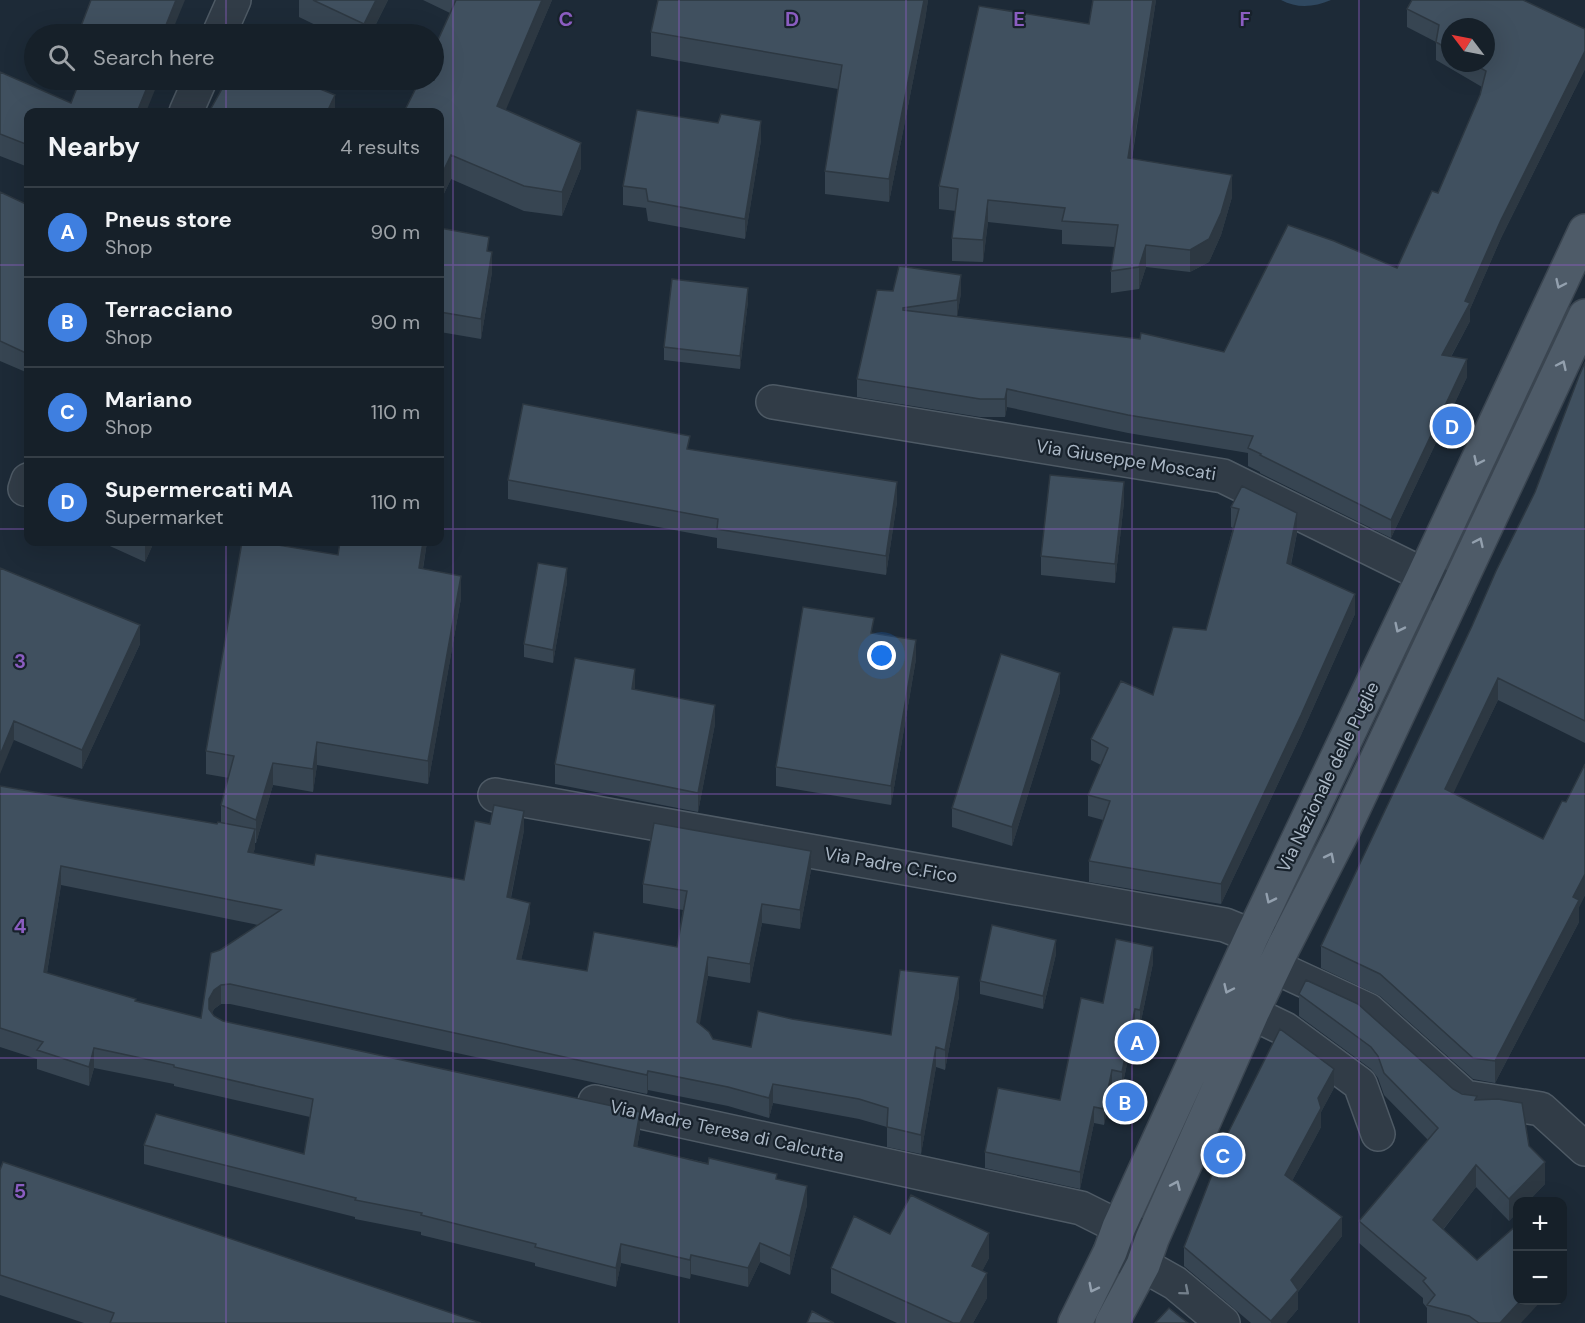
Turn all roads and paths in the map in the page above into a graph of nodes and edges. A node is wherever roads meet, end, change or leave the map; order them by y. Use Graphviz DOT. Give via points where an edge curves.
graph roads {
  1 [pos="234,0"];
  2 [pos="223,24"];
  3 [pos="196,90"];
  4 [pos="188,108"];
  5 [pos="1585,231"];
  6 [pos="1585,315"];
  7 [pos="773,402"];
  8 [pos="1424,575"];
  9 [pos="1454,595"];
  10 [pos="495,795"];
  11 [pos="1252,936"];
  12 [pos="1279,956"];
  13 [pos="1252,1013"];
  14 [pos="566,1096"];
  15 [pos="1378,1134"];
  16 [pos="1585,1149"];
  17 [pos="1115,1240"];
  18 [pos="1148,1252"];
  19 [pos="1075,1323"];
  20 [pos="1112,1323"];
  21 [pos="1223,1323"];
  1 -- 2 [label="street"];
  3 -- 4 [label="street"];
  5 -- 8 [label="main road, Via Nazionale delle Puglie, one-way"];
  9 -- 6 [label="main road, Via Nazionale delle Puglie, one-way"];
  7 -- 8 [label="street, Via Giuseppe Moscati" via="1223,476"];
  8 -- 9 [label="street, Via Giuseppe Moscati"];
  8 -- 11 [label="main road, Via Nazionale delle Puglie, one-way"];
  12 -- 9 [label="main road, Via Nazionale delle Puglie, one-way" via="1344,829"];
  10 -- 11 [label="street, Via Padre C.Fico" via="1225,925"];
  11 -- 12 [label="street, Via Padre C.Fico"];
  11 -- 17 [label="main road, Via Nazionale delle Puglie, one-way"];
  12 -- 13 [label="main road, Via Nazionale delle Puglie"];
  12 -- 16 [label="street, Via Padre C.Fico" via="1368,1010 1465,1097 1541,1109"];
  13 -- 15 [label="street" via="1285,1029 1360,1084"];
  18 -- 13 [label="main road, Via Nazionale delle Puglie, one-way"];
  14 -- 17 [label="street, Via Madre Teresa di Calcutta" via="1081,1208"];
  17 -- 18 [label="street, Via Madre Teresa di Calcutta"];
  17 -- 19 [label="main road, Via Nazionale delle Puglie, one-way"];
  18 -- 20 [label="main road, Via Nazionale delle Puglie"];
  18 -- 21 [label="street, Via Madre Teresa di Calcutta, one-way" via="1175,1283"];
}
